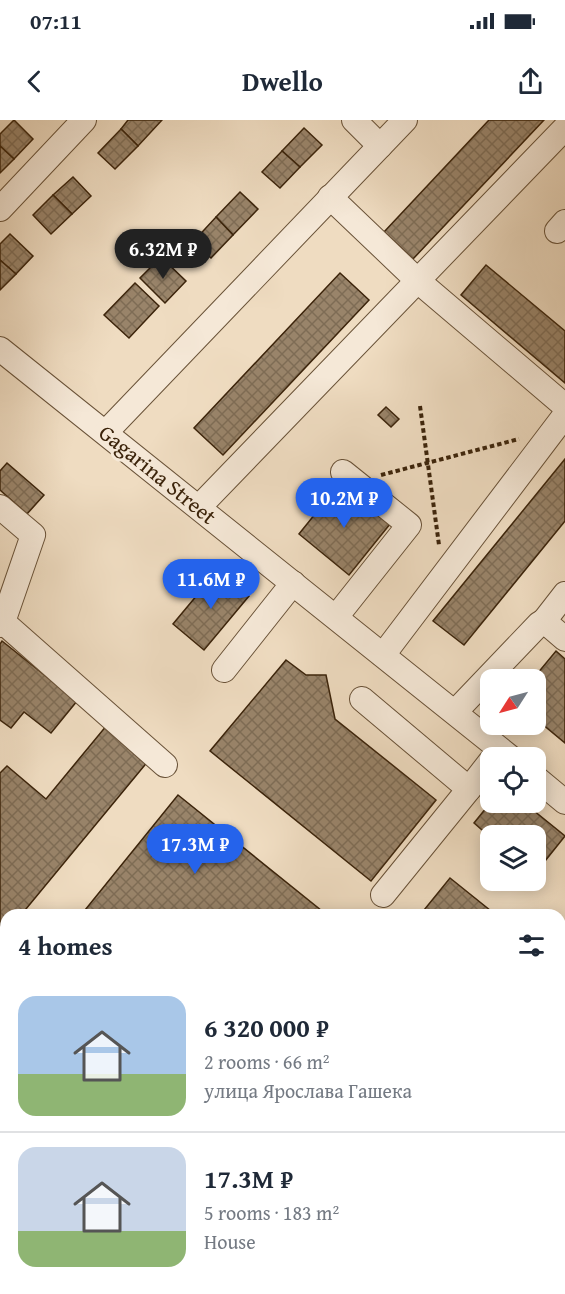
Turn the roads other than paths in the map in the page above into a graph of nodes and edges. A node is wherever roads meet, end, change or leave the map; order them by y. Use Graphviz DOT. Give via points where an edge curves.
graph roads {
  1 [pos="84,120"];
  2 [pos="354,120"];
  3 [pos="405,120"];
  4 [pos="565,129"];
  5 [pos="380,146"];
  6 [pos="330,197"];
  7 [pos="0,209"];
  8 [pos="418,281"];
  9 [pos="0,349"];
  10 [pos="565,406"];
  11 [pos="565,416"];
  12 [pos="106,432"];
  13 [pos="350,478"];
  14 [pos="0,507"];
  15 [pos="199,507"];
  16 [pos="293,583"];
  17 [pos="563,601"];
  18 [pos="336,617"];
  19 [pos="544,621"];
  20 [pos="2,624"];
  21 [pos="565,639"];
  22 [pos="383,655"];
  23 [pos="224,670"];
  24 [pos="362,699"];
  25 [pos="455,712"];
  26 [pos="489,747"];
  27 [pos="165,765"];
  28 [pos="480,777"];
  29 [pos="469,789"];
  30 [pos="383,895"];
  1 -- 7 [label="street"];
  2 -- 5 [label="street"];
  3 -- 5 [label="street"];
  4 -- 8 [label="street"];
  5 -- 6 [label="street"];
  6 -- 8 [label="street"];
  6 -- 12 [label="street"];
  8 -- 10 [label="street"];
  8 -- 15 [label="street"];
  9 -- 12 [label="street, Gagarina Street"];
  11 -- 22 [label="street"];
  12 -- 15 [label="street, Gagarina Street"];
  13 -- 18 [label="street" via="409,525"];
  14 -- 20 [label="street" via="33,536"];
  15 -- 16 [label="street, Gagarina Street"];
  16 -- 18 [label="street, Gagarina Street"];
  16 -- 23 [label="street"];
  17 -- 19 [label="street"];
  18 -- 22 [label="street, Gagarina Street"];
  19 -- 21 [label="street"];
  19 -- 25 [label="street"];
  20 -- 27 [label="street"];
  22 -- 25 [label="street, Gagarina Street"];
  24 -- 29 [label="street"];
  25 -- 26 [label="street, Gagarina Street"];
  28 -- 29 [label="street"];
  29 -- 30 [label="street"];
}
